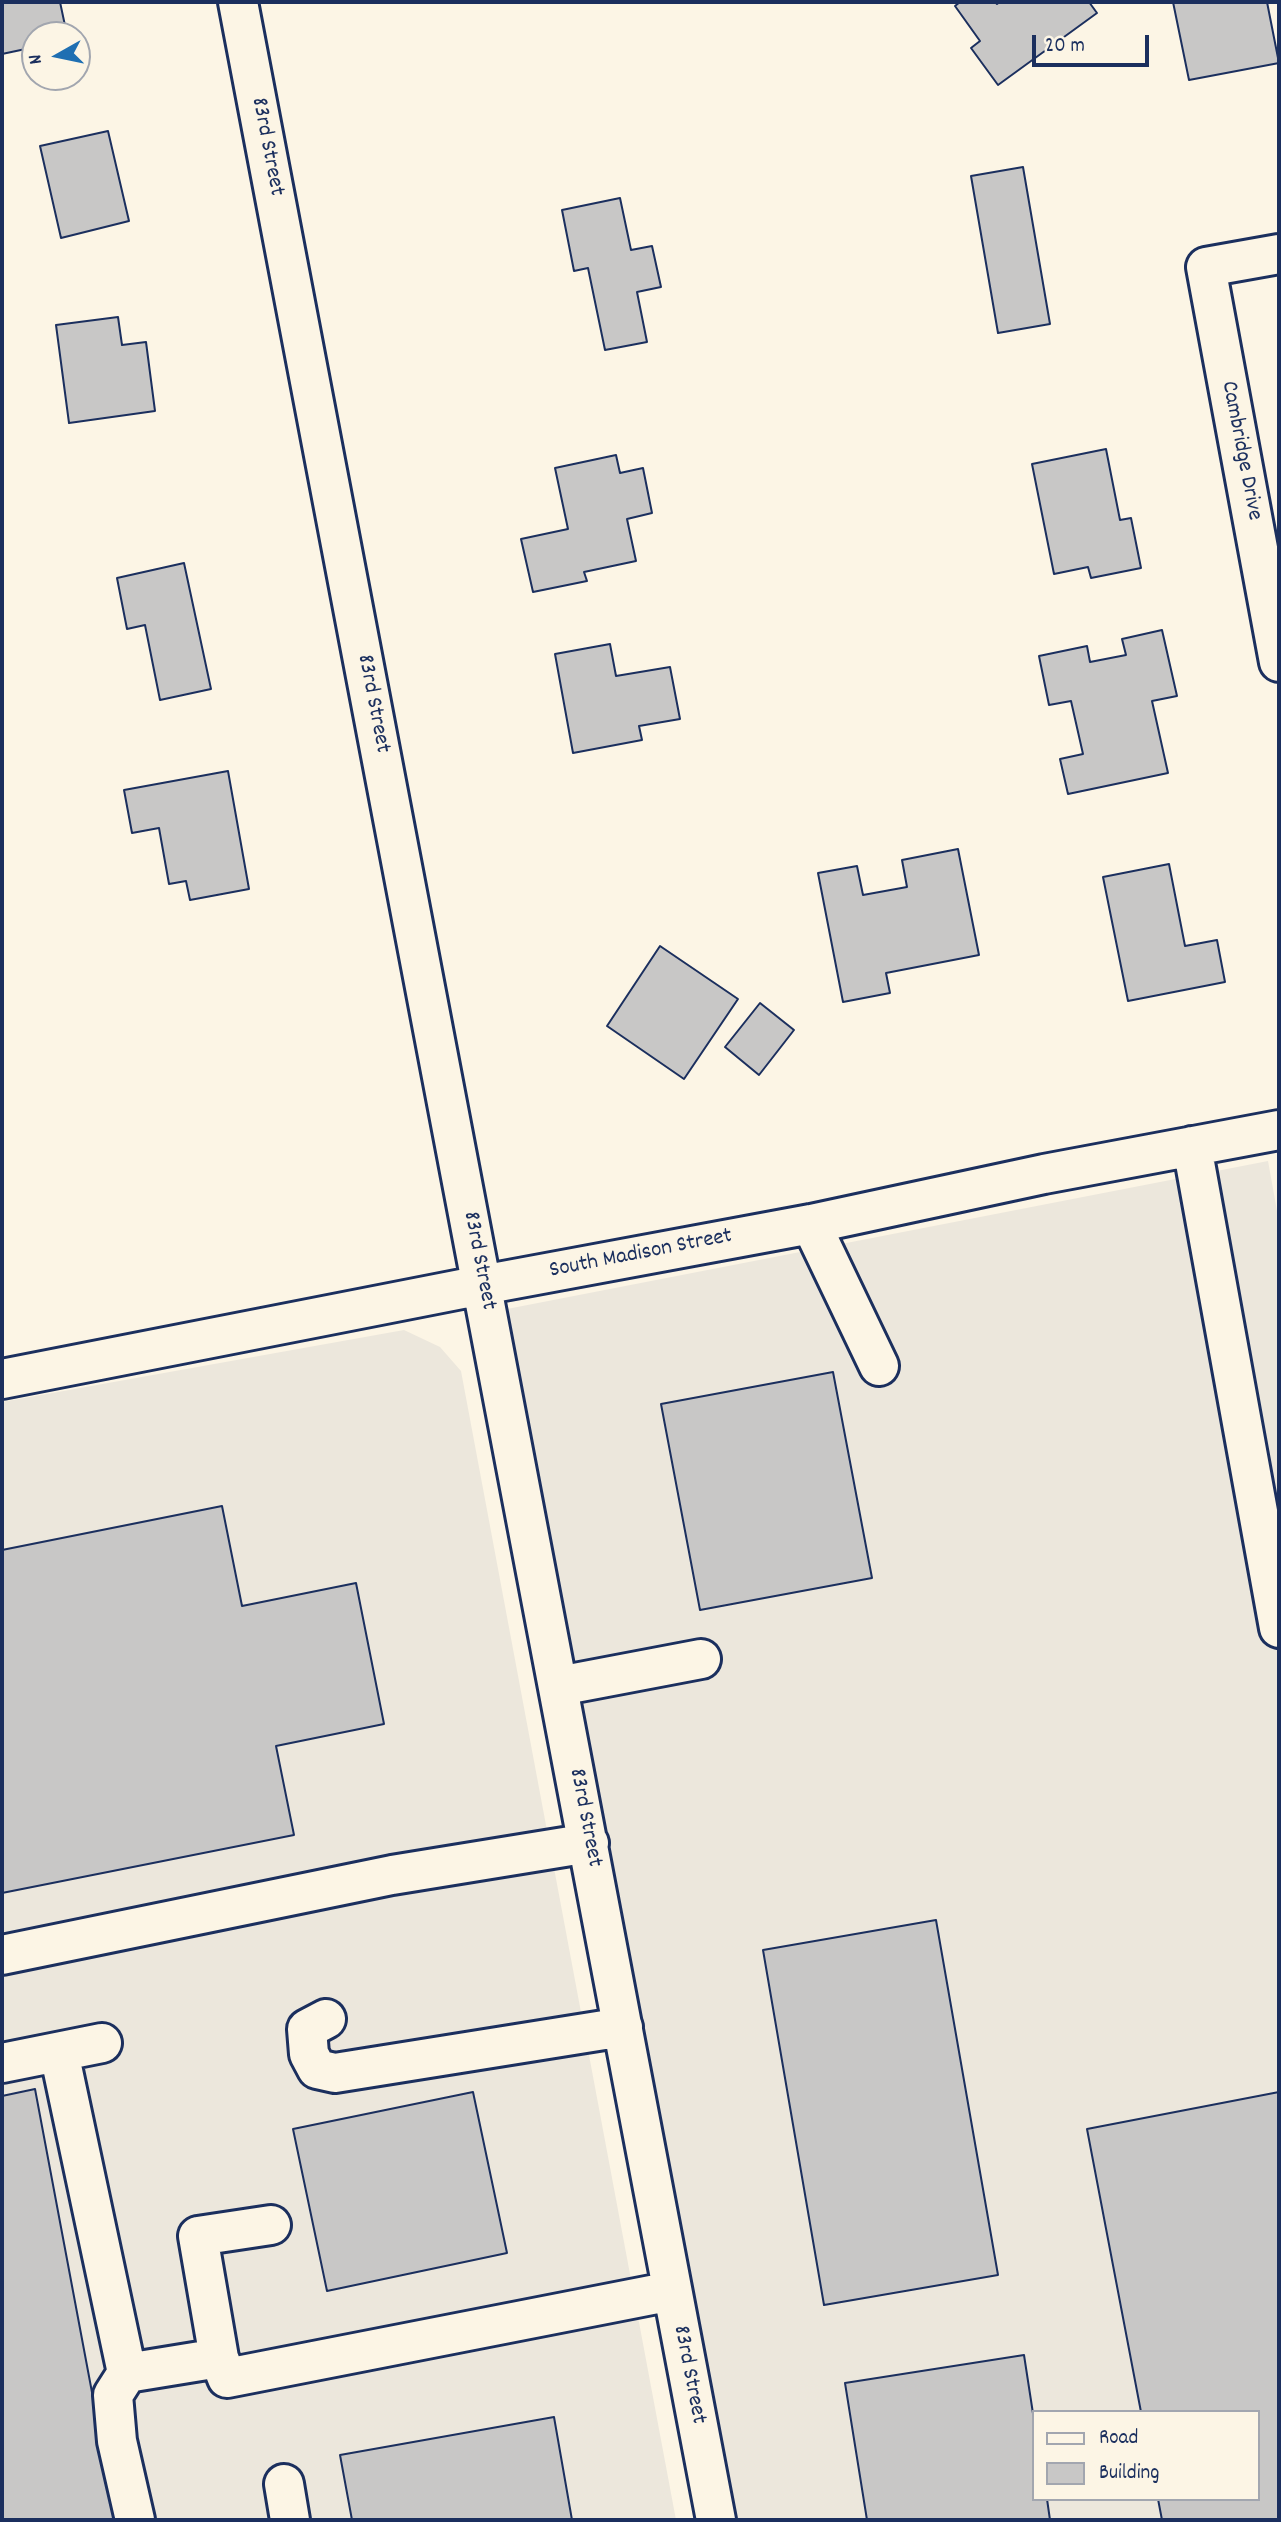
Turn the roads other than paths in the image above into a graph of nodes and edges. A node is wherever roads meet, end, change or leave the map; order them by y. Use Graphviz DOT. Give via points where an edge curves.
graph roads {
  1 [pos="238,2"];
  2 [pos="1279,254"];
  3 [pos="1279,662"];
  4 [pos="1279,1130"];
  5 [pos="1192,1146"];
  6 [pos="811,1224"];
  7 [pos="482,1285"];
  8 [pos="879,1366"];
  9 [pos="2,1379"];
  10 [pos="1279,1628"];
  11 [pos="701,1660"];
  12 [pos="559,1686"];
  13 [pos="589,1843"];
  14 [pos="2,1955"];
  15 [pos="326,2019"];
  16 [pos="623,2026"];
  17 [pos="102,2043"];
  18 [pos="58,2052"];
  19 [pos="2,2063"];
  20 [pos="271,2225"];
  21 [pos="672,2291"];
  22 [pos="219,2358"];
  23 [pos="127,2373"];
  24 [pos="135,2520"];
  25 [pos="716,2520"];
  1 -- 7 [label="street, 83rd Street"];
  2 -- 3 [label="street, Cambridge Drive" via="1206,267"];
  4 -- 5 [label="street, South Madison Street"];
  5 -- 6 [label="street, South Madison Street"];
  5 -- 10 [label="street"];
  6 -- 7 [label="street, South Madison Street"];
  6 -- 8 [label="street"];
  7 -- 9 [label="street, South Madison Street"];
  7 -- 12 [label="street, 83rd Street"];
  11 -- 12 [label="street"];
  12 -- 13 [label="street, 83rd Street"];
  13 -- 14 [label="street" via="392,1875"];
  13 -- 16 [label="street, 83rd Street"];
  15 -- 16 [label="street" via="307,2029 309,2054 317,2069 335,2073"];
  16 -- 21 [label="street, 83rd Street"];
  17 -- 18 [label="street"];
  18 -- 19 [label="street"];
  18 -- 23 [label="street"];
  20 -- 22 [label="street" via="198,2236"];
  21 -- 22 [label="street" via="227,2378"];
  21 -- 25 [label="street, 83rd Street"];
  22 -- 23 [label="street"];
  23 -- 24 [label="street" via="113,2395 117,2441"];
}
